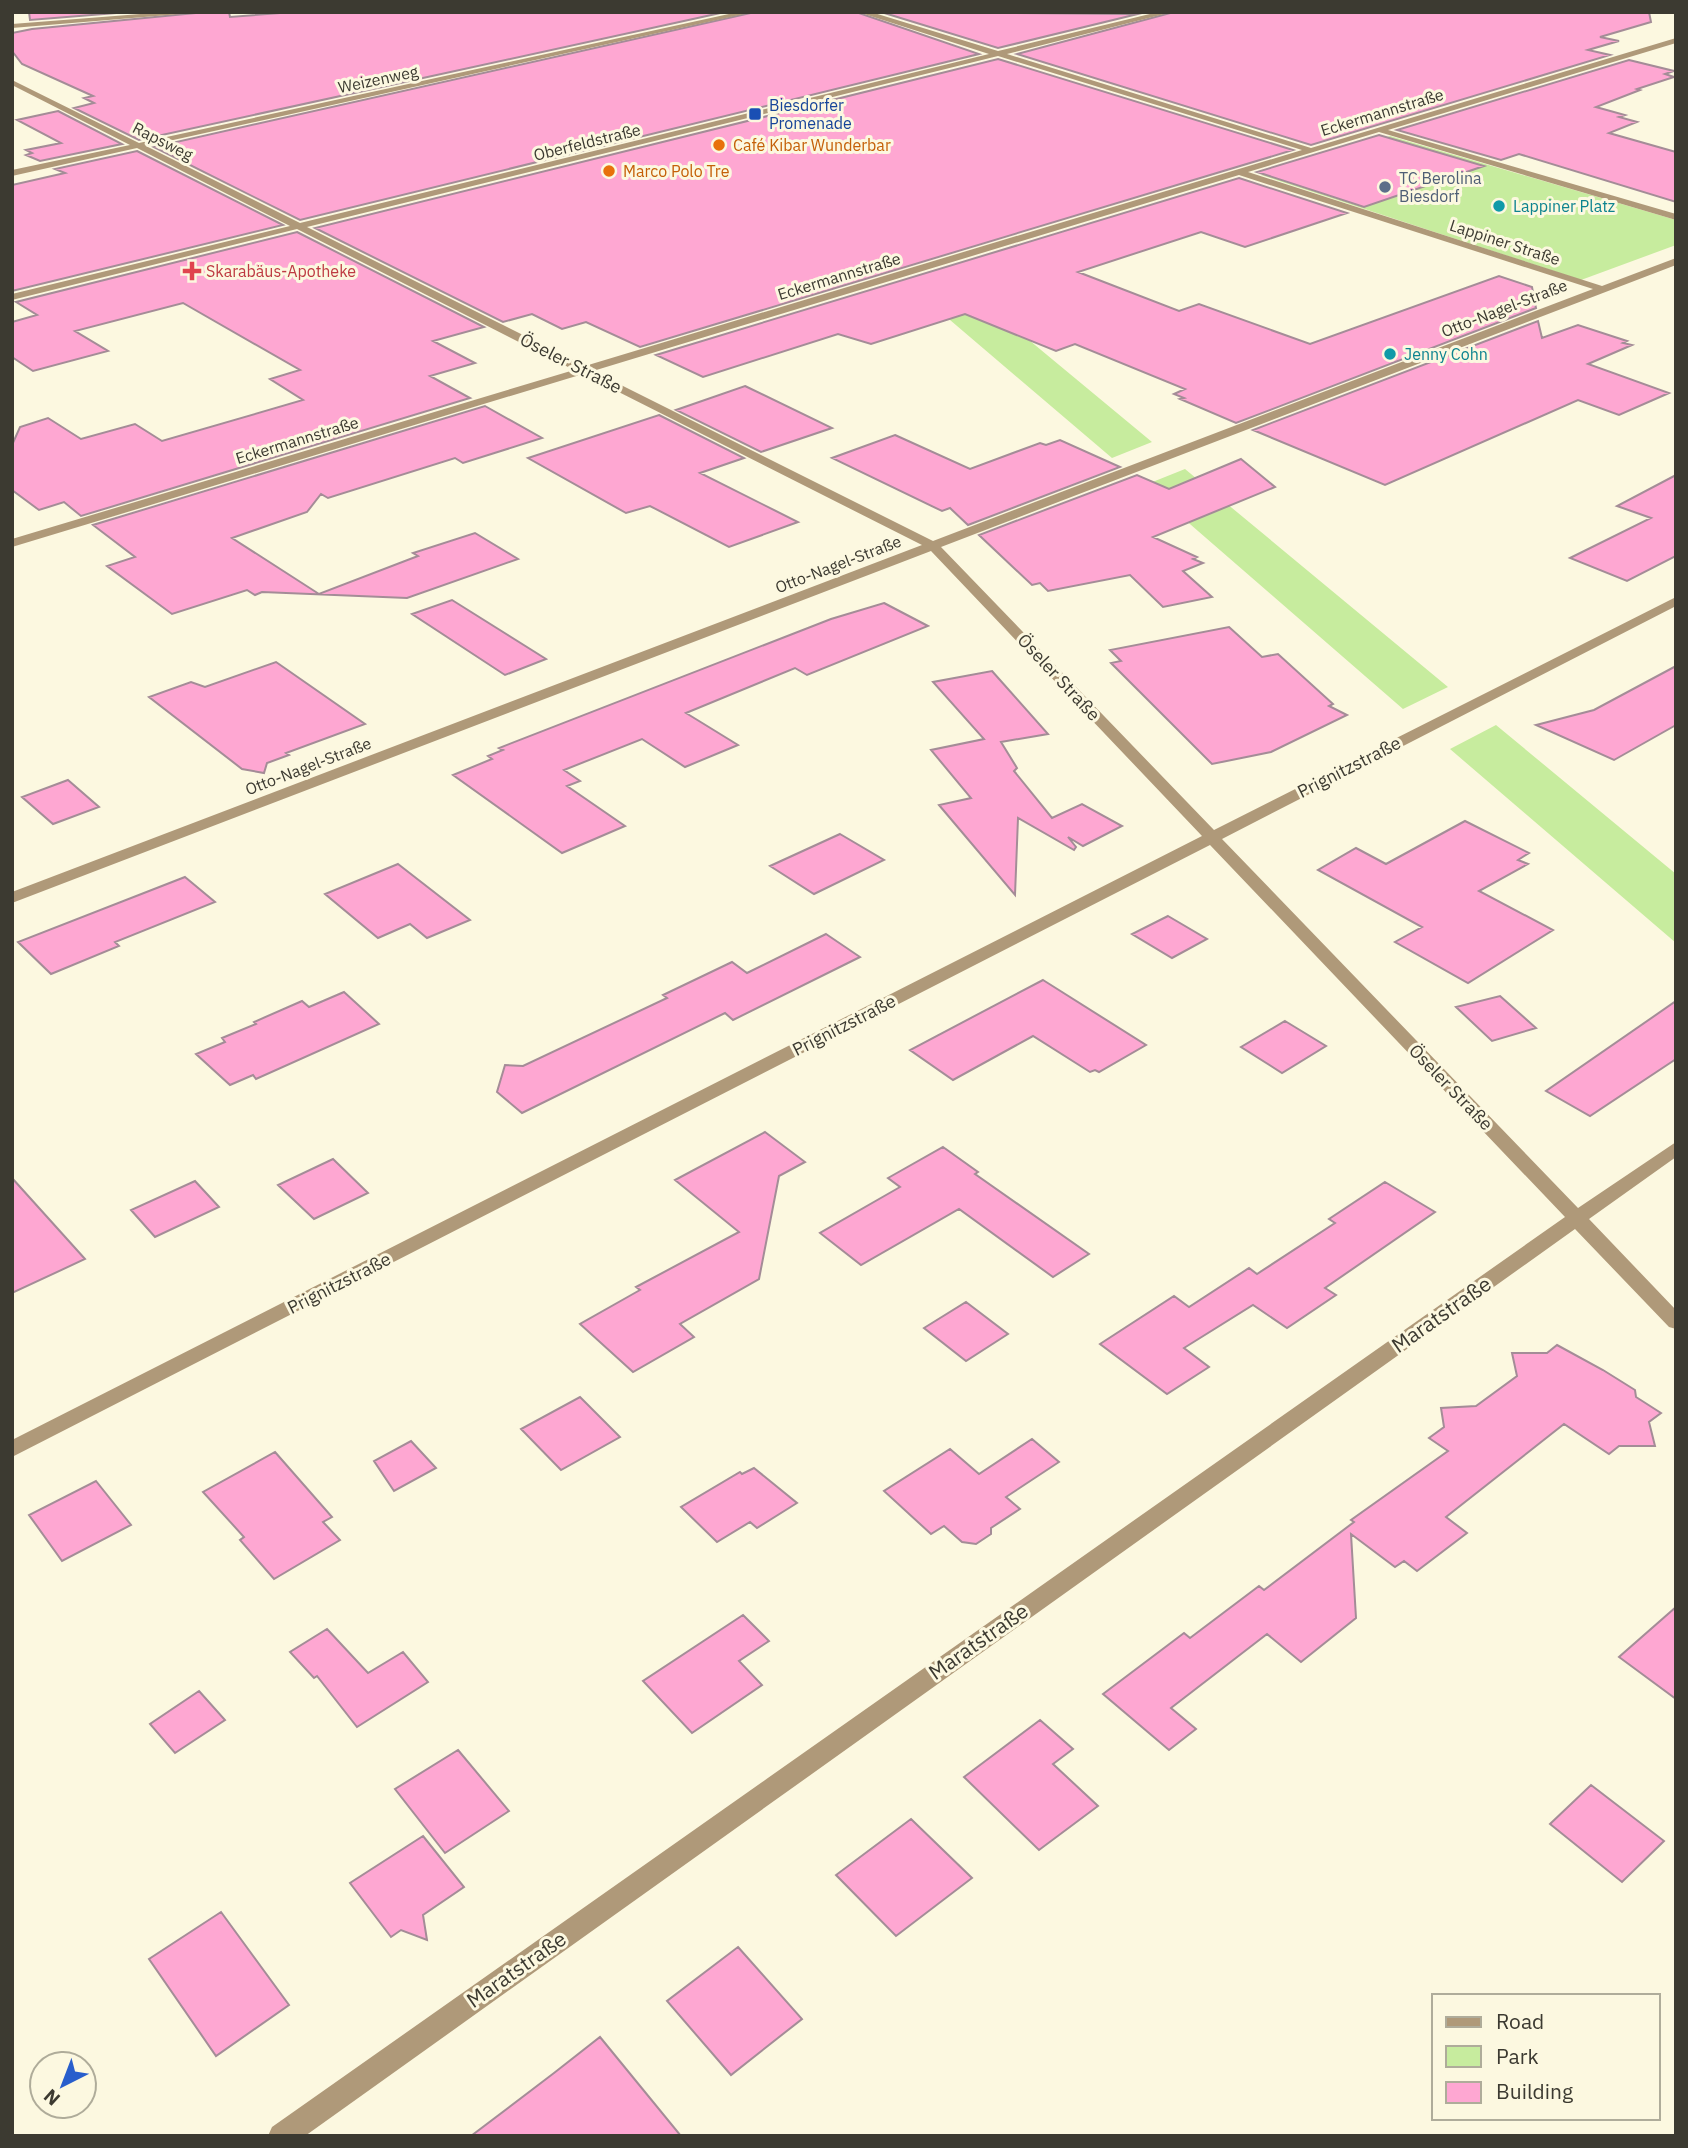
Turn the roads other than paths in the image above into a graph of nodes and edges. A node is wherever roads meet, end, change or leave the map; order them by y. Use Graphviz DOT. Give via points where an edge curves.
graph roads {
  1 [pos="200,12"];
  2 [pos="750,12"];
  3 [pos="862,12"];
  4 [pos="1168,12"];
  5 [pos="12,26"];
  6 [pos="1676,40"];
  7 [pos="996,54"];
  8 [pos="14,85"];
  9 [pos="1379,129"];
  10 [pos="136,146"];
  11 [pos="1310,150"];
  12 [pos="1239,172"];
  13 [pos="12,173"];
  14 [pos="1676,217"];
  15 [pos="299,227"];
  16 [pos="1675,262"];
  17 [pos="1602,289"];
  18 [pos="12,297"];
  19 [pos="584,370"];
  20 [pos="12,543"];
  21 [pos="933,546"];
  22 [pos="1676,601"];
  23 [pos="1210,837"];
  24 [pos="12,898"];
  25 [pos="1676,1148"];
  26 [pos="1577,1217"];
  27 [pos="1676,1322"];
  28 [pos="12,1449"];
  29 [pos="282,2136"];
  1 -- 5 [label="street"];
  2 -- 10 [label="street, Weizenweg"];
  3 -- 7 [label="street"];
  4 -- 7 [label="street, Oberfeldstraße"];
  6 -- 9 [label="street, Eckermannstraße"];
  7 -- 11 [label="street"];
  7 -- 15 [label="street, Oberfeldstraße"];
  8 -- 10 [label="street, Rapsweg"];
  9 -- 11 [label="street, Eckermannstraße"];
  9 -- 14 [label="street"];
  10 -- 13 [label="street, Weizenweg"];
  10 -- 15 [label="street, Rapsweg"];
  11 -- 12 [label="street, Eckermannstraße"];
  12 -- 17 [label="street, Lappiner Straße"];
  12 -- 19 [label="street, Eckermannstraße"];
  15 -- 18 [label="street, Oberfeldstraße"];
  15 -- 19 [label="street, Öseler Straße"];
  16 -- 17 [label="street, Otto-Nagel-Straße"];
  17 -- 21 [label="street, Otto-Nagel-Straße"];
  19 -- 20 [label="street, Eckermannstraße"];
  19 -- 21 [label="street, Öseler Straße"];
  21 -- 23 [label="street, Öseler Straße"];
  21 -- 24 [label="street, Otto-Nagel-Straße"];
  22 -- 23 [label="street, Prignitzstraße"];
  23 -- 26 [label="street, Öseler Straße"];
  23 -- 28 [label="street, Prignitzstraße"];
  25 -- 26 [label="street, Maratstraße"];
  26 -- 27 [label="street, Öseler Straße"];
  26 -- 29 [label="street, Maratstraße"];
}
